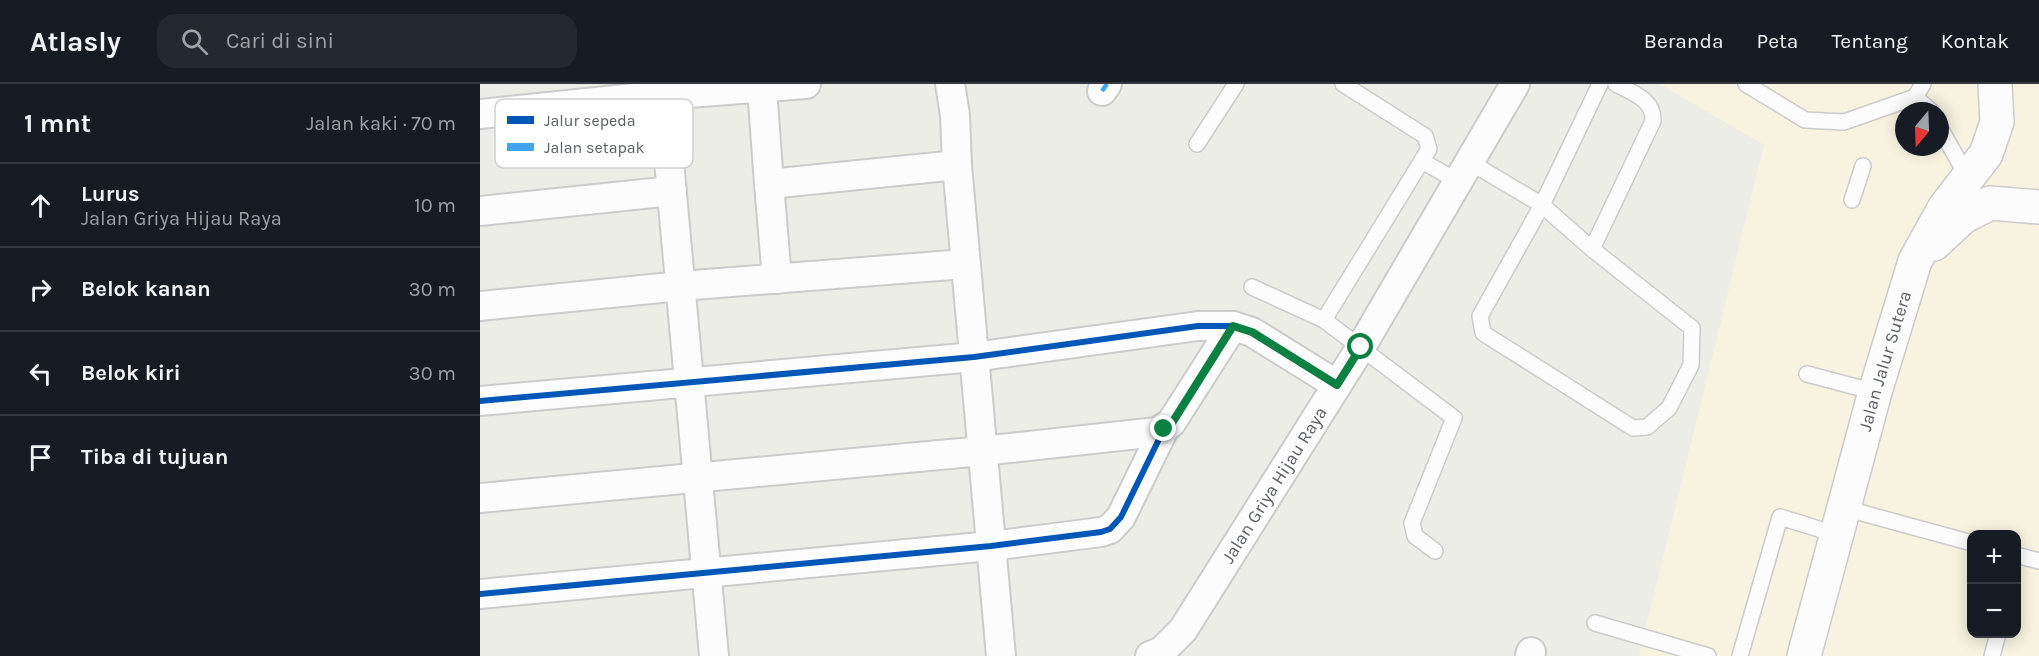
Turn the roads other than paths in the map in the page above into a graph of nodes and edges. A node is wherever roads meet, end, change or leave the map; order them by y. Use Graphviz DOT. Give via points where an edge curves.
graph roads {
  1 [pos="806,84"];
  2 [pos="950,84"];
  3 [pos="1236,84"];
  4 [pos="1343,84"];
  5 [pos="1515,84"];
  6 [pos="1600,84"];
  7 [pos="1616,84"];
  8 [pos="1746,84"];
  9 [pos="1995,84"];
  10 [pos="762,88"];
  11 [pos="663,90"];
  12 [pos="1919,91"];
  13 [pos="594,99"];
  14 [pos="495,112"];
  15 [pos="480,114"];
  16 [pos="1197,144"];
  17 [pos="1949,144"];
  18 [pos="1422,161"];
  19 [pos="957,165"];
  20 [pos="1863,166"];
  21 [pos="670,168"];
  22 [pos="1463,171"];
  23 [pos="1968,178"];
  24 [pos="769,184"];
  25 [pos="672,191"];
  26 [pos="1852,200"];
  27 [pos="1542,205"];
  28 [pos="2039,207"];
  29 [pos="480,211"];
  30 [pos="1592,249"];
  31 [pos="1915,261"];
  32 [pos="965,264"];
  33 [pos="777,279"];
  34 [pos="681,286"];
  35 [pos="1252,287"];
  36 [pos="480,306"];
  37 [pos="1324,320"];
  38 [pos="1233,326"];
  39 [pos="1361,347"];
  40 [pos="974,357"];
  41 [pos="1807,374"];
  42 [pos="689,381"];
  43 [pos="1337,385"];
  44 [pos="1875,392"];
  45 [pos="480,401"];
  46 [pos="1164,429"];
  47 [pos="982,451"];
  48 [pos="698,478"];
  49 [pos="480,498"];
  50 [pos="1840,521"];
  51 [pos="1967,542"];
  52 [pos="991,546"];
  53 [pos="1435,551"];
  54 [pos="2021,559"];
  55 [pos="2039,561"];
  56 [pos="706,572"];
  57 [pos="480,594"];
  58 [pos="1595,623"];
  59 [pos="1997,638"];
  60 [pos="714,656"];
  61 [pos="1001,656"];
  62 [pos="1150,656"];
  63 [pos="1708,656"];
  64 [pos="1740,656"];
  65 [pos="1804,656"];
  66 [pos="1992,656"];
  1 -- 10 [label="street"];
  2 -- 19 [label="street"];
  3 -- 16 [label="lane"];
  4 -- 18 [label="lane" via="1425,136 1429,149"];
  5 -- 22 [label="street, Jalan Griya Hijau Raya"];
  6 -- 27 [label="lane"];
  7 -- 30 [label="lane" via="1647,101 1654,112 1653,121"];
  8 -- 12 [label="lane" via="1805,120 1844,122"];
  9 -- 23 [label="main road, Jalan Jalur Sutera" via="1997,122 1986,154"];
  10 -- 11 [label="street"];
  10 -- 24 [label="street"];
  11 -- 13 [label="street"];
  14 -- 15 [label="street"];
  17 -- 23 [label="lane"];
  18 -- 22 [label="lane"];
  18 -- 37 [label="lane"];
  19 -- 24 [label="street"];
  19 -- 32 [label="street"];
  20 -- 26 [label="lane"];
  21 -- 25 [label="street"];
  22 -- 27 [label="lane"];
  22 -- 39 [label="street, Jalan Griya Hijau Raya"];
  23 -- 31 [label="main road, Jalan Jalur Sutera" via="1945,207"];
  24 -- 33 [label="street"];
  25 -- 29 [label="street"];
  25 -- 34 [label="street"];
  27 -- 30 [label="lane"];
  27 -- 30 [label="lane" via="1480,316 1483,333 1633,428 1647,427 1669,408 1691,366 1692,328"];
  28 -- 31 [label="main road" via="1990,204 1962,217"];
  31 -- 44 [label="main road, Jalan Jalur Sutera"];
  32 -- 33 [label="street"];
  32 -- 40 [label="street"];
  33 -- 34 [label="street"];
  34 -- 36 [label="street"];
  34 -- 42 [label="street"];
  35 -- 37 [label="lane"];
  37 -- 39 [label="lane"];
  38 -- 40 [label="street" via="1198,326"];
  38 -- 43 [label="street" via="1252,332"];
  38 -- 46 [label="street" via="1172,423"];
  39 -- 43 [label="street, Jalan Griya Hijau Raya"];
  39 -- 53 [label="lane" via="1454,418 1412,523 1415,536"];
  40 -- 42 [label="street"];
  40 -- 47 [label="street"];
  41 -- 44 [label="lane"];
  42 -- 45 [label="street"];
  42 -- 48 [label="street"];
  43 -- 62 [label="street, Jalan Griya Hijau Raya" via="1184,630 1162,651"];
  44 -- 50 [label="main road, Jalan Jalur Sutera"];
  46 -- 47 [label="street"];
  46 -- 52 [label="street" via="1121,518 1110,529"];
  47 -- 48 [label="street"];
  47 -- 52 [label="street"];
  48 -- 49 [label="street"];
  48 -- 56 [label="street"];
  50 -- 51 [label="lane"];
  50 -- 64 [label="lane" via="1780,517"];
  50 -- 65 [label="main road, Jalan Jalur Sutera"];
  52 -- 56 [label="street"];
  52 -- 61 [label="street"];
  54 -- 55 [label="lane"];
  56 -- 57 [label="street"];
  56 -- 60 [label="street"];
  58 -- 63 [label="lane"];
  59 -- 66 [label="lane"];
}
